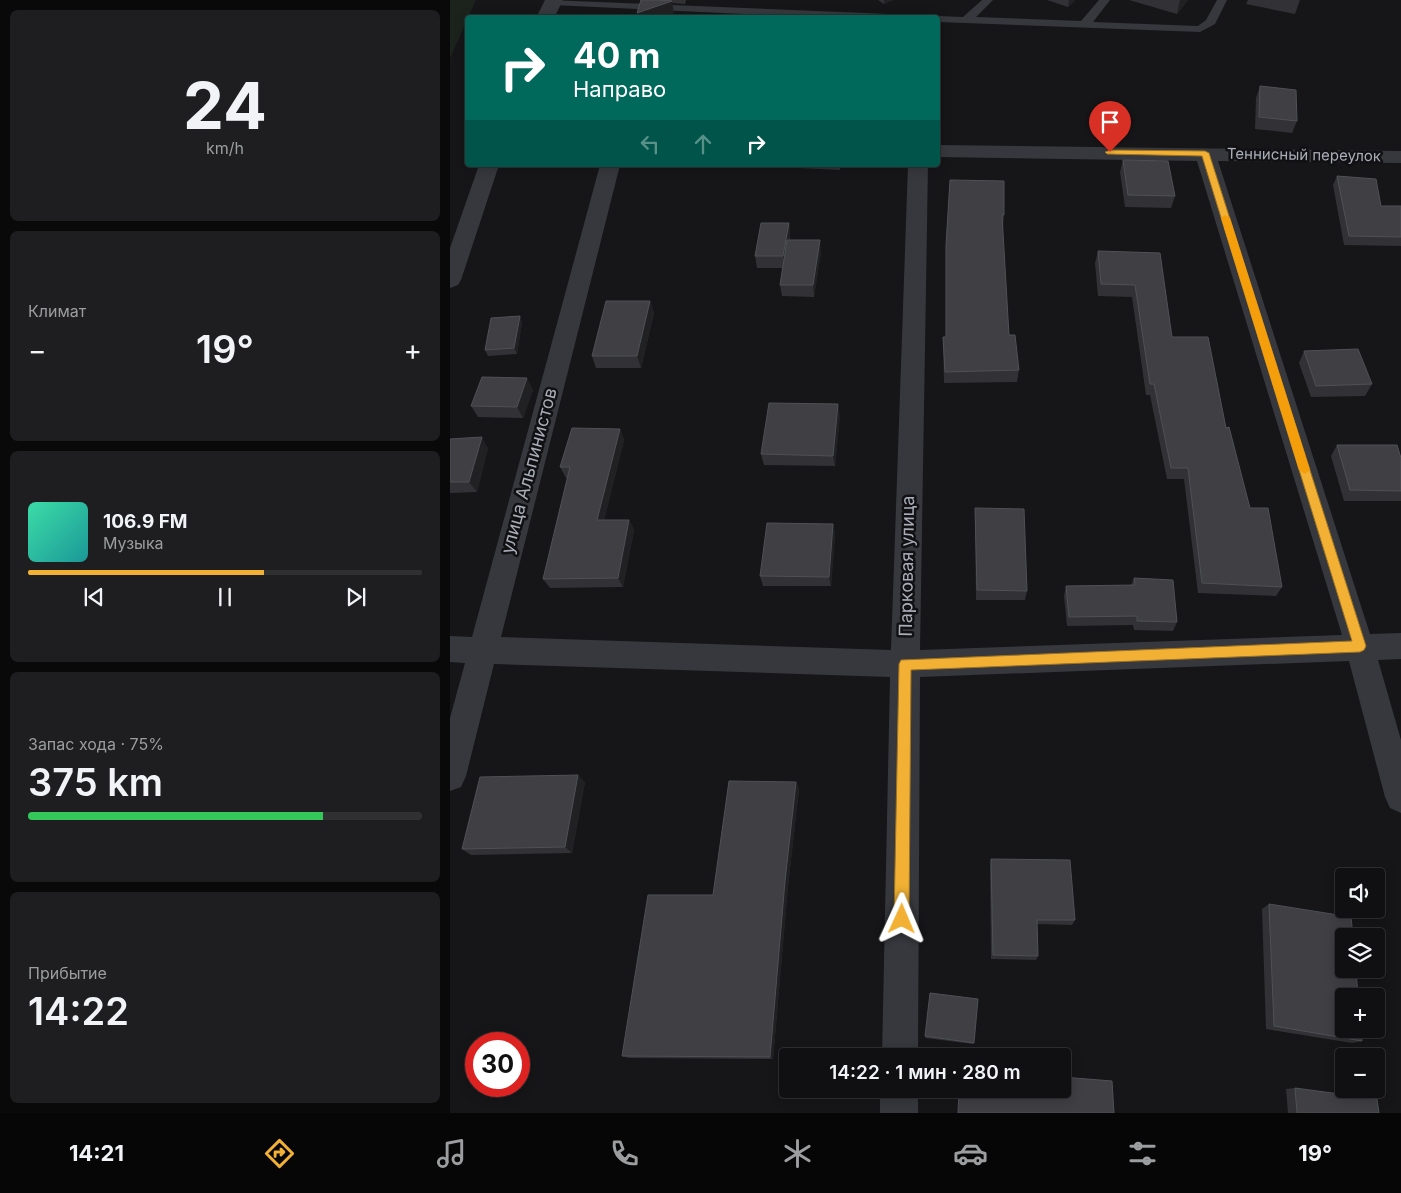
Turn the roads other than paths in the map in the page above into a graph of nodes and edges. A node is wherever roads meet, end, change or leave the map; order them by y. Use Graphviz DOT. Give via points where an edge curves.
graph roads {
  1 [pos="756,0"];
  2 [pos="988,0"];
  3 [pos="1105,0"];
  4 [pos="1222,0"];
  5 [pos="554,1"];
  6 [pos="656,3"];
  7 [pos="730,10"];
  8 [pos="547,15"];
  9 [pos="844,15"];
  10 [pos="940,18"];
  11 [pos="966,20"];
  12 [pos="1084,25"];
  13 [pos="940,151"];
  14 [pos="1205,153"];
  15 [pos="1401,157"];
  16 [pos="488,167"];
  17 [pos="609,167"];
  18 [pos="918,167"];
  19 [pos="450,280"];
  20 [pos="1360,646"];
  21 [pos="1401,646"];
  22 [pos="450,649"];
  23 [pos="482,650"];
  24 [pos="905,664"];
  25 [pos="450,776"];
  26 [pos="1401,797"];
  27 [pos="900,1048"];
  28 [pos="899,1098"];
  29 [pos="899,1113"];
  1 -- 7 [label="lane"];
  2 -- 11 [label="lane"];
  3 -- 12 [label="lane"];
  4 -- 12 [label="lane" via="1211,22 1200,29"];
  5 -- 6 [label="lane"];
  5 -- 8 [label="street"];
  6 -- 7 [label="lane"];
  7 -- 9 [label="lane"];
  10 -- 11 [label="lane"];
  11 -- 12 [label="lane"];
  13 -- 14 [label="street, Теннисный переулок"];
  14 -- 15 [label="street, Теннисный переулок"];
  14 -- 20 [label="street"];
  16 -- 19 [label="street"];
  17 -- 23 [label="street, улица Альпинистов"];
  18 -- 24 [label="street, Парковая улица"];
  20 -- 21 [label="street"];
  20 -- 24 [label="street"];
  20 -- 26 [label="street"];
  22 -- 23 [label="street"];
  23 -- 24 [label="street"];
  23 -- 25 [label="street, улица Альпинистов"];
  24 -- 27 [label="street, Парковая улица"];
  28 -- 29 [label="street"];
}
